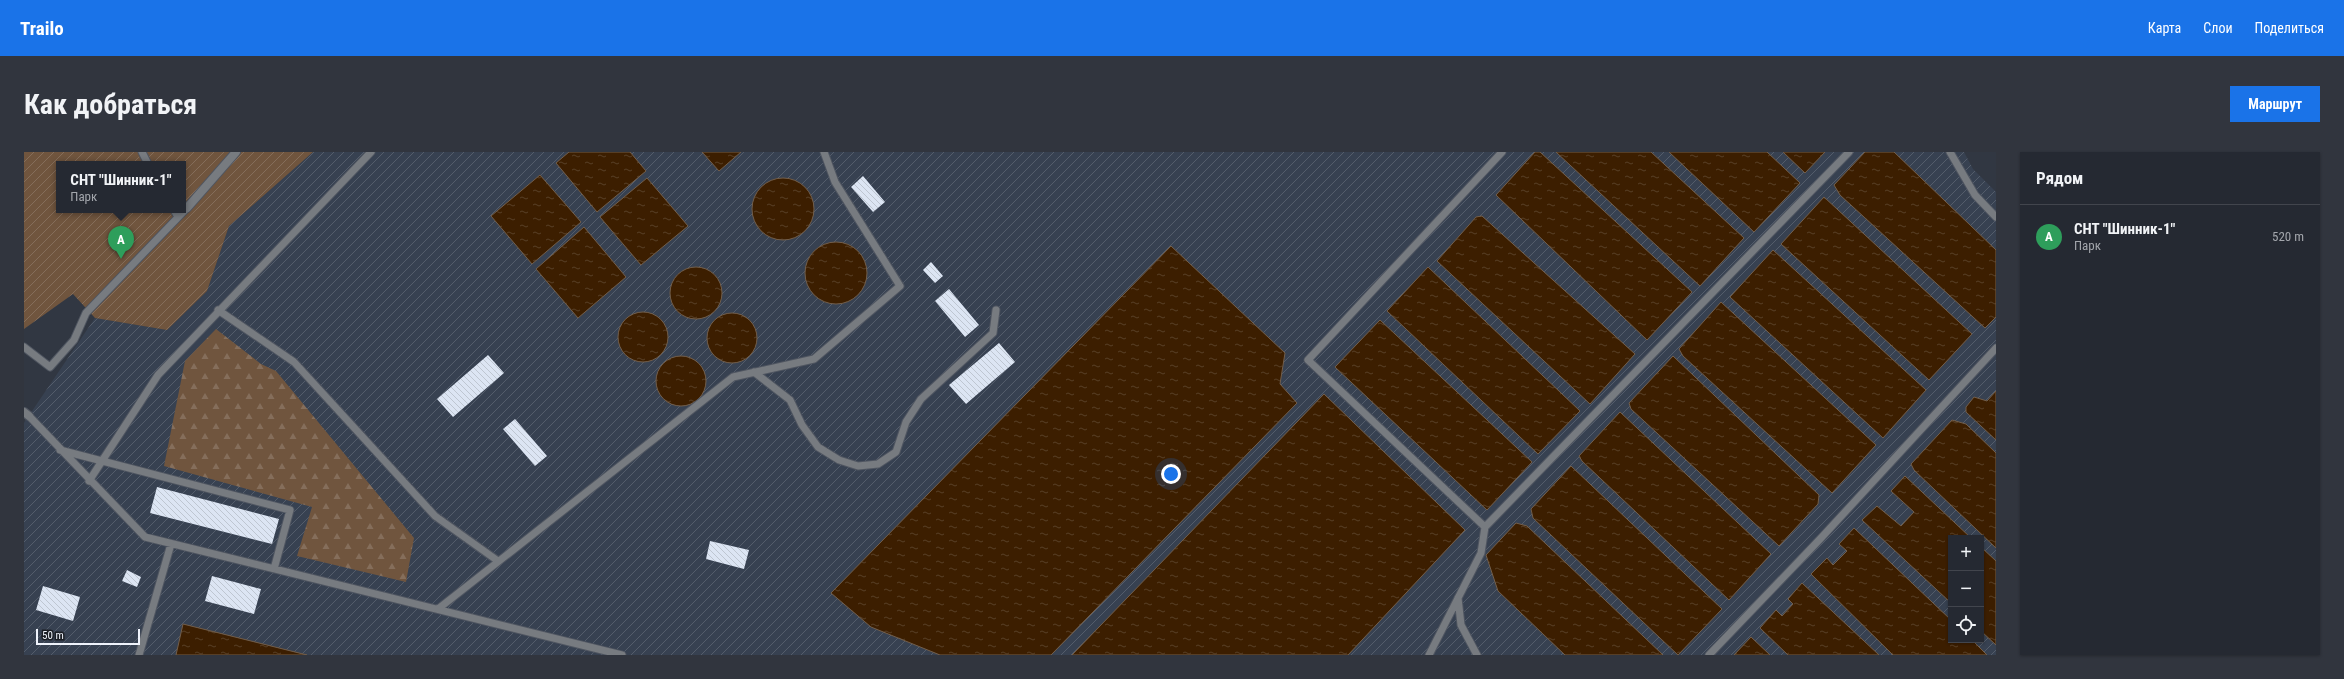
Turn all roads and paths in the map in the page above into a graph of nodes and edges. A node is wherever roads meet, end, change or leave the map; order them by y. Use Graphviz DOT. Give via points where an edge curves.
graph roads {
  1 [pos="142,152"];
  2 [pos="236,152"];
  3 [pos="371,152"];
  4 [pos="824,152"];
  5 [pos="1502,152"];
  6 [pos="1849,152"];
  7 [pos="1950,152"];
  8 [pos="146,161"];
  9 [pos="187,208"];
  10 [pos="176,213"];
  11 [pos="182,213"];
  12 [pos="1996,217"];
  13 [pos="178,218"];
  14 [pos="218,310"];
  15 [pos="996,310"];
  16 [pos="24,347"];
  17 [pos="1996,348"];
  18 [pos="754,372"];
  19 [pos="26,414"];
  20 [pos="60,450"];
  21 [pos="103,460"];
  22 [pos="89,481"];
  23 [pos="1485,527"];
  24 [pos="171,544"];
  25 [pos="498,561"];
  26 [pos="274,568"];
  27 [pos="1458,597"];
  28 [pos="438,609"];
  29 [pos="139,655"];
  30 [pos="622,655"];
  31 [pos="1429,655"];
  32 [pos="1477,655"];
  33 [pos="1709,655"];
  1 -- 8 [label="lane"];
  2 -- 9 [label="street"];
  3 -- 14 [label="lane"];
  4 -- 18 [label="lane" via="835,182 900,286 814,359"];
  5 -- 23 [label="lane" via="1308,360"];
  6 -- 23 [label="lane"];
  7 -- 12 [label="lane" via="1975,195"];
  10 -- 13 [label="lane"];
  11 -- 13 [label="lane"];
  13 -- 16 [label="lane" via="86,313 74,340 50,367"];
  14 -- 21 [label="lane" via="158,375"];
  14 -- 25 [label="lane" via="294,362 435,516"];
  15 -- 18 [label="lane" via="993,333 921,399 906,422 896,452 878,464 858,466 839,460 818,447 802,425 790,400"];
  17 -- 33 [label="lane"];
  18 -- 25 [label="lane" via="733,377"];
  19 -- 20 [label="lane"];
  20 -- 21 [label="lane"];
  20 -- 22 [label="lane"];
  21 -- 22 [label="lane"];
  21 -- 26 [label="lane" via="290,510"];
  22 -- 24 [label="lane" via="145,537"];
  23 -- 27 [label="lane" via="1481,553"];
  24 -- 26 [label="lane"];
  24 -- 29 [label="lane"];
  25 -- 28 [label="lane"];
  26 -- 28 [label="lane"];
  27 -- 31 [label="lane"];
  27 -- 32 [label="lane" via="1461,625"];
  28 -- 30 [label="lane"];
}
